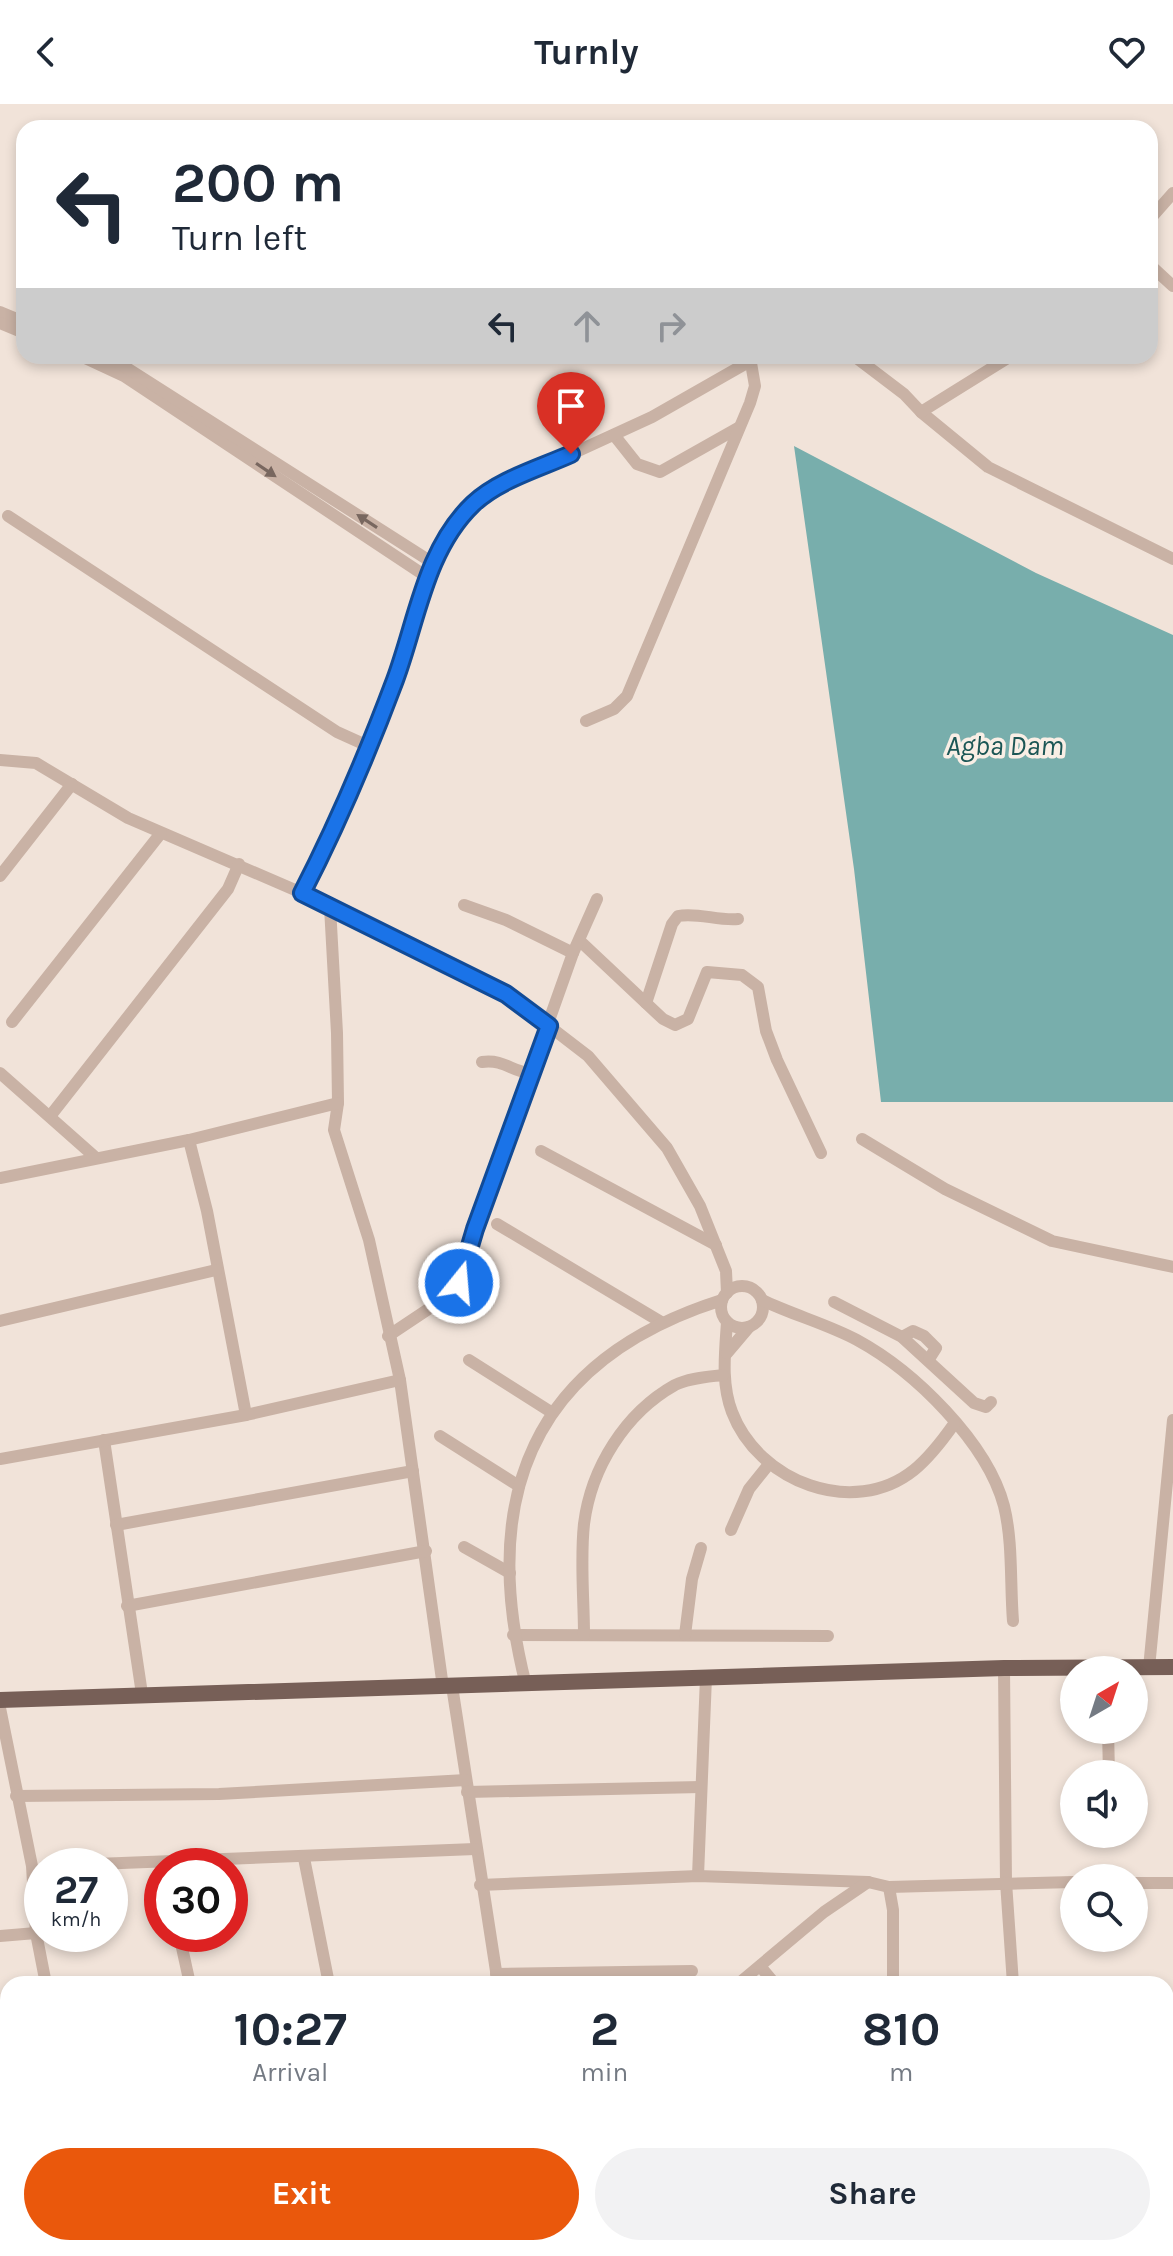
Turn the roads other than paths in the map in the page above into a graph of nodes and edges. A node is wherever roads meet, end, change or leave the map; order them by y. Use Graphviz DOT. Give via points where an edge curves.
graph roads {
  1 [pos="1173,193"];
  2 [pos="1158,210"];
  3 [pos="1158,272"];
  4 [pos="1173,286"];
  5 [pos="98,364"];
  6 [pos="121,364"];
  7 [pos="747,364"];
  8 [pos="755,364"];
  9 [pos="865,364"];
  10 [pos="998,364"];
  11 [pos="921,412"];
  12 [pos="738,428"];
  13 [pos="614,435"];
  14 [pos="8,516"];
  15 [pos="1173,559"];
  16 [pos="433,563"];
  17 [pos="427,577"];
  18 [pos="586,721"];
  19 [pos="368,746"];
  20 [pos="0,760"];
  21 [pos="72,784"];
  22 [pos="161,833"];
  23 [pos="239,864"];
  24 [pos="0,876"];
  25 [pos="302,893"];
  26 [pos="597,899"];
  27 [pos="464,905"];
  28 [pos="330,907"];
  29 [pos="738,919"];
  30 [pos="580,941"];
  31 [pos="573,953"];
  32 [pos="646,1003"];
  33 [pos="12,1022"];
  34 [pos="549,1026"];
  35 [pos="482,1062"];
  36 [pos="0,1073"];
  37 [pos="532,1073"];
  38 [pos="338,1103"];
  39 [pos="51,1115"];
  40 [pos="862,1139"];
  41 [pos="189,1140"];
  42 [pos="541,1151"];
  43 [pos="821,1153"];
  44 [pos="95,1157"];
  45 [pos="0,1178"];
  46 [pos="497,1224"];
  47 [pos="716,1245"];
  48 [pos="1173,1267"];
  49 [pos="216,1270"];
  50 [pos="726,1271"];
  51 [pos="742,1286"];
  52 [pos="724,1296"];
  53 [pos="762,1300"];
  54 [pos="834,1302"];
  55 [pos="698,1311"];
  56 [pos="787,1314"];
  57 [pos="760,1319"];
  58 [pos="0,1321"];
  59 [pos="726,1321"];
  60 [pos="661,1322"];
  61 [pos="749,1327"];
  62 [pos="388,1336"];
  63 [pos="902,1337"];
  64 [pos="917,1350"];
  65 [pos="727,1353"];
  66 [pos="929,1359"];
  67 [pos="469,1360"];
  68 [pos="903,1371"];
  69 [pos="723,1375"];
  70 [pos="400,1380"];
  71 [pos="991,1402"];
  72 [pos="551,1412"];
  73 [pos="246,1415"];
  74 [pos="1173,1420"];
  75 [pos="954,1424"];
  76 [pos="440,1436"];
  77 [pos="104,1440"];
  78 [pos="0,1459"];
  79 [pos="769,1464"];
  80 [pos="413,1471"];
  81 [pos="519,1486"];
  82 [pos="1169,1522"];
  83 [pos="116,1525"];
  84 [pos="731,1530"];
  85 [pos="464,1547"];
  86 [pos="701,1548"];
  87 [pos="426,1551"];
  88 [pos="510,1573"];
  89 [pos="127,1606"];
  90 [pos="1013,1621"];
  91 [pos="513,1635"];
  92 [pos="584,1635"];
  93 [pos="685,1635"];
  94 [pos="828,1636"];
  95 [pos="1173,1667"];
  96 [pos="1004,1668"];
  97 [pos="1149,1668"];
  98 [pos="1060,1669"];
  99 [pos="706,1677"];
  100 [pos="526,1685"];
  101 [pos="447,1686"];
  102 [pos="142,1694"];
  103 [pos="0,1700"];
  104 [pos="0,1708"];
  105 [pos="466,1786"];
  106 [pos="701,1787"];
  107 [pos="16,1796"];
  108 [pos="34,1848"];
  109 [pos="475,1849"];
  110 [pos="304,1858"];
  111 [pos="248,1860"];
  112 [pos="698,1876"];
  113 [pos="868,1882"];
  114 [pos="1006,1882"];
  115 [pos="1060,1882"];
  116 [pos="1148,1883"];
  117 [pos="1173,1883"];
  118 [pos="480,1885"];
  119 [pos="889,1887"];
  120 [pos="24,1934"];
  121 [pos="0,1936"];
  122 [pos="40,1952"];
  123 [pos="183,1952"];
  124 [pos="760,1966"];
  125 [pos="692,1971"];
  126 [pos="44,1976"];
  127 [pos="188,1976"];
  128 [pos="327,1976"];
  129 [pos="496,1976"];
  130 [pos="570,1976"];
  131 [pos="748,1976"];
  132 [pos="768,1976"];
  133 [pos="893,1976"];
  134 [pos="1012,1976"];
  1 -- 2 [label="street"];
  3 -- 4 [label="street"];
  5 -- 17 [label="street, one-way"];
  16 -- 6 [label="street, one-way"];
  7 -- 13 [label="street"];
  8 -- 12 [label="street" via="755,386"];
  9 -- 11 [label="street"];
  10 -- 11 [label="street"];
  11 -- 15 [label="street" via="1005,477"];
  12 -- 13 [label="street" via="660,472 637,464"];
  12 -- 18 [label="street" via="627,696 614,709"];
  13 -- 16 [label="street" via="506,483 474,503"];
  14 -- 19 [label="street" via="337,732"];
  16 -- 17 [label="street"];
  17 -- 19 [label="street" via="412,634"];
  19 -- 25 [label="street"];
  20 -- 21 [label="street" via="36,763"];
  21 -- 22 [label="street"];
  21 -- 24 [label="street"];
  22 -- 23 [label="street"];
  22 -- 33 [label="street"];
  23 -- 25 [label="street"];
  23 -- 39 [label="street" via="228,889"];
  25 -- 28 [label="street"];
  26 -- 30 [label="street"];
  27 -- 31 [label="street"];
  28 -- 34 [label="street" via="506,994"];
  28 -- 38 [label="street"];
  29 -- 32 [label="street" via="678,916"];
  30 -- 31 [label="street"];
  30 -- 32 [label="street"];
  31 -- 34 [label="street"];
  32 -- 43 [label="street" via="663,1019 681,1024 688,1019 707,972 742,975 758,987 777,1060"];
  34 -- 37 [label="street"];
  34 -- 47 [label="street" via="588,1056 652,1127 700,1206"];
  35 -- 37 [label="street" via="501,1060"];
  36 -- 39 [label="street"];
  37 -- 62 [label="street" via="459,1283 451,1294"];
  38 -- 41 [label="street"];
  38 -- 62 [label="street" via="334,1130 369,1240"];
  39 -- 44 [label="street"];
  40 -- 48 [label="street" via="945,1189 1052,1241"];
  41 -- 44 [label="street"];
  41 -- 49 [label="street"];
  42 -- 47 [label="street"];
  44 -- 45 [label="street"];
  46 -- 60 [label="street"];
  47 -- 50 [label="street"];
  49 -- 58 [label="street"];
  49 -- 73 [label="street"];
  50 -- 51 [label="street"];
  50 -- 52 [label="street"];
  51 -- 52 [label="street"];
  51 -- 53 [label="street"];
  52 -- 55 [label="street"];
  52 -- 59 [label="street"];
  53 -- 56 [label="street"];
  53 -- 57 [label="street"];
  54 -- 63 [label="street"];
  55 -- 59 [label="street"];
  55 -- 60 [label="street"];
  56 -- 57 [label="street"];
  56 -- 68 [label="street" via="857,1340"];
  57 -- 61 [label="street"];
  59 -- 61 [label="street"];
  59 -- 65 [label="street"];
  60 -- 72 [label="street" via="593,1365"];
  61 -- 65 [label="street"];
  62 -- 70 [label="street"];
  63 -- 64 [label="street"];
  63 -- 66 [label="street" via="913,1331 930,1340 936,1348"];
  64 -- 66 [label="street"];
  64 -- 68 [label="street"];
  65 -- 69 [label="street"];
  66 -- 71 [label="street" via="974,1403 986,1407"];
  67 -- 72 [label="street"];
  68 -- 75 [label="street" via="935,1398"];
  69 -- 79 [label="street" via="743,1435"];
  69 -- 92 [label="street" via="677,1384 643,1406 621,1431 599,1472 586,1514"];
  70 -- 73 [label="street"];
  70 -- 80 [label="street"];
  72 -- 81 [label="street"];
  73 -- 77 [label="street"];
  74 -- 82 [label="street"];
  75 -- 79 [label="street" via="912,1472 880,1487 822,1489 787,1477"];
  75 -- 90 [label="street" via="984,1464 1004,1506"];
  76 -- 81 [label="street"];
  77 -- 78 [label="street"];
  77 -- 83 [label="street"];
  79 -- 84 [label="street" via="749,1489"];
  80 -- 83 [label="street"];
  80 -- 87 [label="street"];
  81 -- 88 [label="street"];
  82 -- 97 [label="street"];
  83 -- 89 [label="street"];
  85 -- 88 [label="street"];
  86 -- 93 [label="street"];
  87 -- 89 [label="street"];
  87 -- 101 [label="street"];
  88 -- 91 [label="street"];
  89 -- 102 [label="street"];
  91 -- 92 [label="street"];
  91 -- 100 [label="street"];
  92 -- 93 [label="street"];
  93 -- 94 [label="street"];
  95 -- 97 [label="main road"];
  96 -- 98 [label="main road"];
  96 -- 99 [label="main road"];
  96 -- 114 [label="street"];
  99 -- 100 [label="main road"];
  99 -- 106 [label="street"];
  100 -- 101 [label="main road"];
  101 -- 102 [label="main road"];
  101 -- 105 [label="street"];
  102 -- 103 [label="main road"];
  104 -- 107 [label="street"];
  105 -- 106 [label="street"];
  105 -- 107 [label="street"];
  105 -- 109 [label="street"];
  106 -- 112 [label="street"];
  107 -- 108 [label="street"];
  109 -- 110 [label="street"];
  109 -- 118 [label="street"];
  110 -- 111 [label="street"];
  110 -- 128 [label="street"];
  112 -- 113 [label="street"];
  112 -- 118 [label="street"];
  113 -- 119 [label="street"];
  113 -- 124 [label="street"];
  114 -- 115 [label="street"];
  114 -- 119 [label="street"];
  114 -- 134 [label="street"];
  116 -- 117 [label="street"];
  118 -- 129 [label="street"];
  119 -- 133 [label="street"];
  120 -- 121 [label="street"];
  122 -- 126 [label="street"];
  123 -- 127 [label="street"];
  124 -- 131 [label="street"];
  124 -- 132 [label="street"];
  125 -- 130 [label="street"];
}
